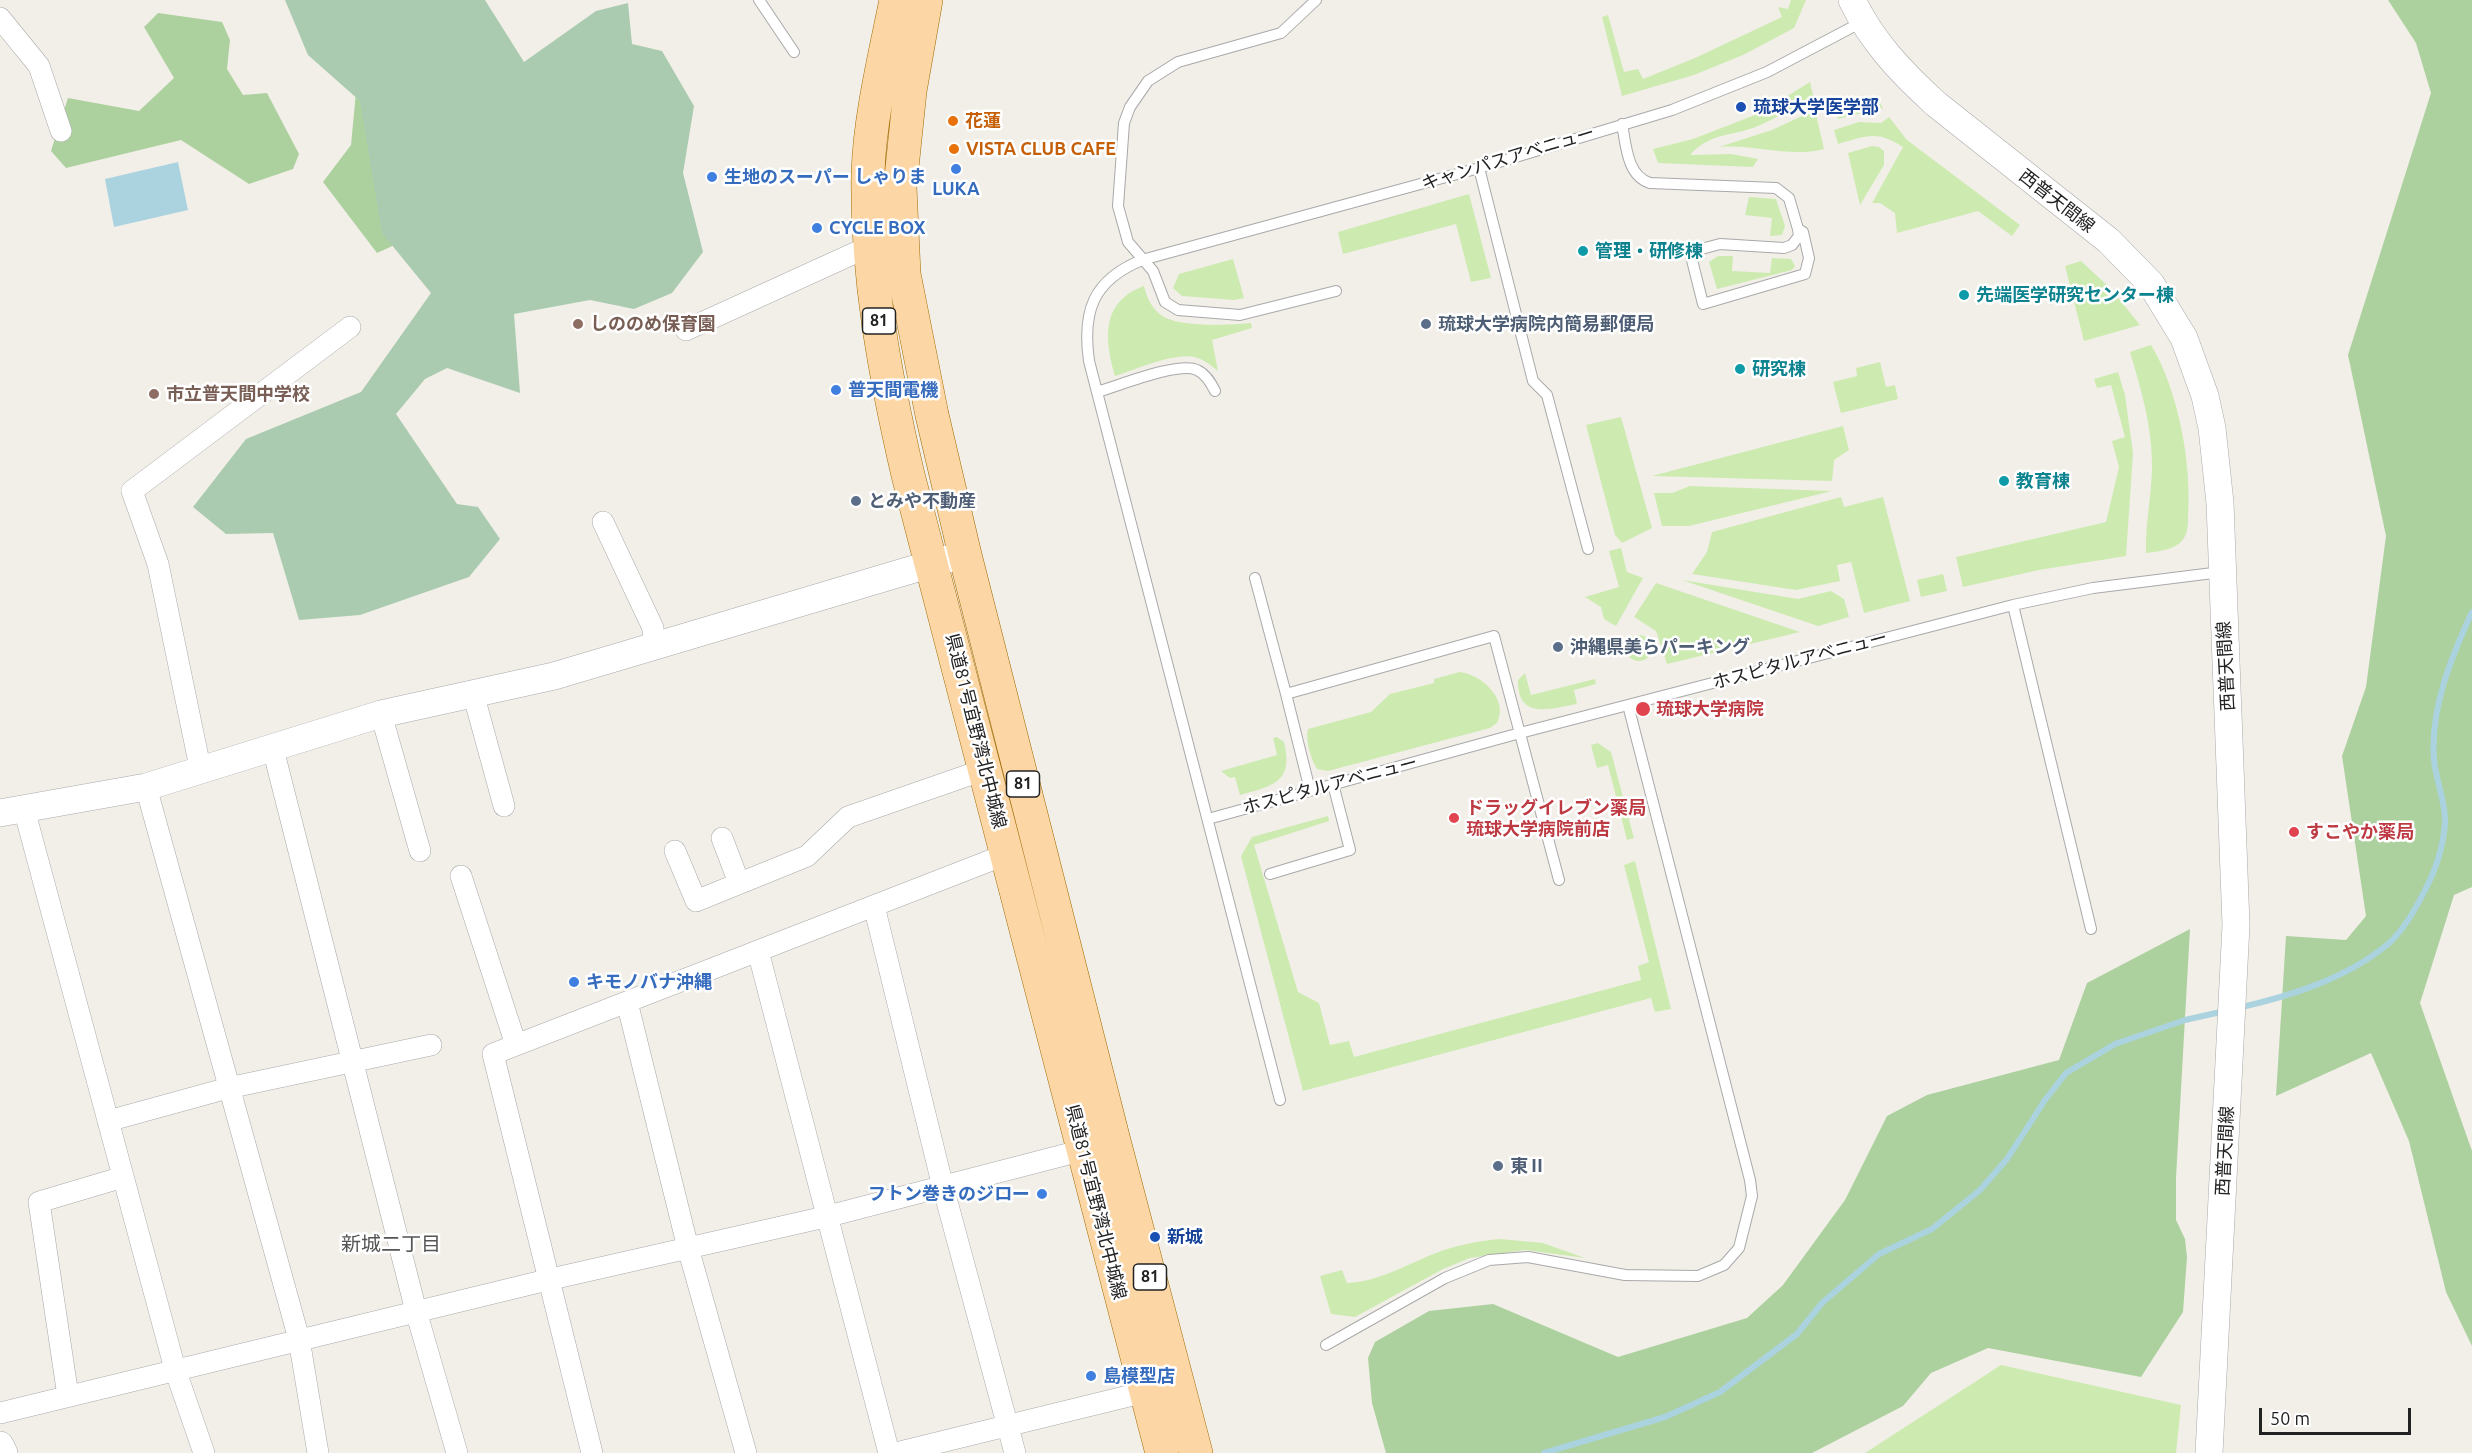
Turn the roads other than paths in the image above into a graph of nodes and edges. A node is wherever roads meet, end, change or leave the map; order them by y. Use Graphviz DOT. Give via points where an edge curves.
graph roads {
  1 [pos="759,0"];
  2 [pos="896,0"];
  3 [pos="926,0"];
  4 [pos="1316,0"];
  5 [pos="1857,11"];
  6 [pos="0,18"];
  7 [pos="794,52"];
  8 [pos="1622,124"];
  9 [pos="60,131"];
  10 [pos="1479,168"];
  11 [pos="1798,229"];
  12 [pos="870,246"];
  13 [pos="1142,260"];
  14 [pos="1336,291"];
  15 [pos="350,327"];
  16 [pos="686,330"];
  17 [pos="1215,391"];
  18 [pos="1097,392"];
  19 [pos="603,522"];
  20 [pos="1588,549"];
  21 [pos="965,555"];
  22 [pos="932,563"];
  23 [pos="2222,572"];
  24 [pos="1255,579"];
  25 [pos="2013,605"];
  26 [pos="654,648"];
  27 [pos="473,693"];
  28 [pos="1286,694"];
  29 [pos="1628,705"];
  30 [pos="381,714"];
  31 [pos="1520,733"];
  32 [pos="273,749"];
  33 [pos="986,769"];
  34 [pos="201,772"];
  35 [pos="1333,784"];
  36 [pos="146,787"];
  37 [pos="1310,790"];
  38 [pos="504,806"];
  39 [pos="12,811"];
  40 [pos="1208,819"];
  41 [pos="722,838"];
  42 [pos="420,851"];
  43 [pos="675,851"];
  44 [pos="1007,854"];
  45 [pos="1270,874"];
  46 [pos="460,876"];
  47 [pos="1559,880"];
  48 [pos="739,883"];
  49 [pos="874,906"];
  50 [pos="2091,929"];
  51 [pos="758,951"];
  52 [pos="627,1002"];
  53 [pos="431,1045"];
  54 [pos="516,1045"];
  55 [pos="352,1063"];
  56 [pos="228,1088"];
  57 [pos="1280,1100"];
  58 [pos="108,1121"];
  59 [pos="1114,1141"];
  60 [pos="1082,1150"];
  61 [pos="123,1177"];
  62 [pos="944,1187"];
  63 [pos="825,1217"];
  64 [pos="688,1248"];
  65 [pos="547,1280"];
  66 [pos="416,1311"];
  67 [pos="298,1339"];
  68 [pos="1326,1345"];
  69 [pos="175,1369"];
  70 [pos="1145,1392"];
  71 [pos="68,1396"];
  72 [pos="0,1413"];
  73 [pos="1008,1425"];
  74 [pos="0,1445"];
  75 [pos="4,1453"];
  76 [pos="204,1453"];
  77 [pos="318,1453"];
  78 [pos="457,1453"];
  79 [pos="592,1453"];
  80 [pos="746,1453"];
  81 [pos="889,1453"];
  82 [pos="896,1453"];
  83 [pos="1015,1453"];
  84 [pos="1162,1453"];
  85 [pos="1196,1453"];
  86 [pos="2209,1453"];
  1 -- 7 [label="lane"];
  2 -- 12 [label="main road, 県道81号宜野湾北中城線 / 81" via="868,169"];
  3 -- 21 [label="main road, 県道81号宜野湾北中城線 / 81" via="910,92 900,187 904,274 926,392"];
  4 -- 13 [label="lane" via="1281,33 1178,62 1162,70 1137,93 1124,123 1118,206 1128,242"];
  5 -- 8 [label="lane, キャンパスアベニュー" via="1767,72 1672,110"];
  5 -- 23 [label="street, 西普天間線" via="1886,55 1909,80 2109,241 2151,284 2169,311 2196,368 2212,428"];
  6 -- 9 [label="street" via="39,66"];
  8 -- 10 [label="lane, キャンパスアベニュー"];
  8 -- 11 [label="lane" via="1633,171 1640,180 1776,188 1789,198"];
  10 -- 13 [label="lane, キャンパスアベニュー"];
  10 -- 20 [label="lane" via="1533,381 1547,395"];
  11 -- 11 [label="lane" via="1803,232 1809,258 1805,274 1703,304 1690,252 1720,244 1784,248 1799,236"];
  12 -- 16 [label="street"];
  12 -- 22 [label="main road, 県道81号宜野湾北中城線 / 81" via="887,379"];
  13 -- 14 [label="lane" via="1153,271 1165,302 1178,310 1240,315"];
  13 -- 18 [label="lane, キャンパスアベニュー" via="1118,270 1104,284 1088,317 1086,339"];
  15 -- 34 [label="street" via="132,491 158,564"];
  17 -- 18 [label="lane" via="1197,369 1181,368"];
  18 -- 40 [label="lane, キャンパスアベニュー"];
  19 -- 26 [label="street" via="653,628"];
  21 -- 22 [label="street"];
  21 -- 59 [label="main road, 県道81号宜野湾北中城線 / 81"];
  22 -- 26 [label="street"];
  22 -- 33 [label="main road, 県道81号宜野湾北中城線 / 81"];
  23 -- 25 [label="lane, ホスピタルアベニュー" via="2093,588"];
  23 -- 86 [label="street, 西普天間線" via="2236,926"];
  24 -- 28 [label="lane"];
  25 -- 29 [label="lane, ホスピタルアベニュー"];
  25 -- 50 [label="lane"];
  26 -- 27 [label="street" via="554,676"];
  27 -- 30 [label="street"];
  27 -- 38 [label="street"];
  28 -- 31 [label="lane" via="1494,636"];
  28 -- 37 [label="lane"];
  29 -- 31 [label="lane, ホスピタルアベニュー"];
  29 -- 68 [label="lane" via="1750,1180 1752,1196 1739,1248 1724,1264 1698,1276 1625,1275 1528,1257 1489,1260 1445,1278"];
  30 -- 32 [label="street"];
  30 -- 42 [label="street"];
  31 -- 35 [label="lane, ホスピタルアベニュー"];
  31 -- 47 [label="lane"];
  32 -- 34 [label="street"];
  32 -- 55 [label="street"];
  33 -- 44 [label="main road, 県道81号宜野湾北中城線 / 81"];
  33 -- 48 [label="street" via="848,817 807,856"];
  34 -- 36 [label="street"];
  35 -- 37 [label="lane, ホスピタルアベニュー"];
  35 -- 45 [label="lane" via="1350,850"];
  36 -- 39 [label="street"];
  36 -- 56 [label="street"];
  37 -- 40 [label="lane, ホスピタルアベニュー"];
  39 -- 58 [label="street"];
  40 -- 57 [label="lane, キャンパスアベニュー"];
  41 -- 48 [label="street"];
  43 -- 48 [label="street" via="696,901"];
  44 -- 49 [label="street"];
  44 -- 60 [label="main road, 県道81号宜野湾北中城線 / 81"];
  46 -- 54 [label="street"];
  49 -- 51 [label="street"];
  49 -- 62 [label="street"];
  51 -- 52 [label="street"];
  51 -- 63 [label="street"];
  52 -- 54 [label="street"];
  52 -- 64 [label="street"];
  53 -- 55 [label="street"];
  54 -- 65 [label="street" via="493,1054"];
  55 -- 56 [label="street"];
  55 -- 66 [label="street"];
  56 -- 58 [label="street"];
  56 -- 67 [label="street"];
  58 -- 61 [label="street"];
  59 -- 60 [label="street"];
  59 -- 85 [label="main road, 県道81号宜野湾北中城線 / 81"];
  60 -- 62 [label="street"];
  60 -- 70 [label="main road, 県道81号宜野湾北中城線 / 81"];
  61 -- 69 [label="street"];
  61 -- 71 [label="street" via="39,1202"];
  62 -- 63 [label="street"];
  62 -- 73 [label="street"];
  63 -- 64 [label="street"];
  63 -- 81 [label="street"];
  64 -- 65 [label="street"];
  64 -- 80 [label="street"];
  65 -- 66 [label="street"];
  65 -- 79 [label="street"];
  66 -- 67 [label="street"];
  66 -- 78 [label="street"];
  67 -- 69 [label="street"];
  67 -- 77 [label="street"];
  69 -- 71 [label="street"];
  69 -- 76 [label="street"];
  70 -- 73 [label="street"];
  70 -- 84 [label="main road, 県道81号宜野湾北中城線 / 81"];
  71 -- 72 [label="street"];
  73 -- 82 [label="street"];
  73 -- 83 [label="street"];
  74 -- 75 [label="street"];
}
